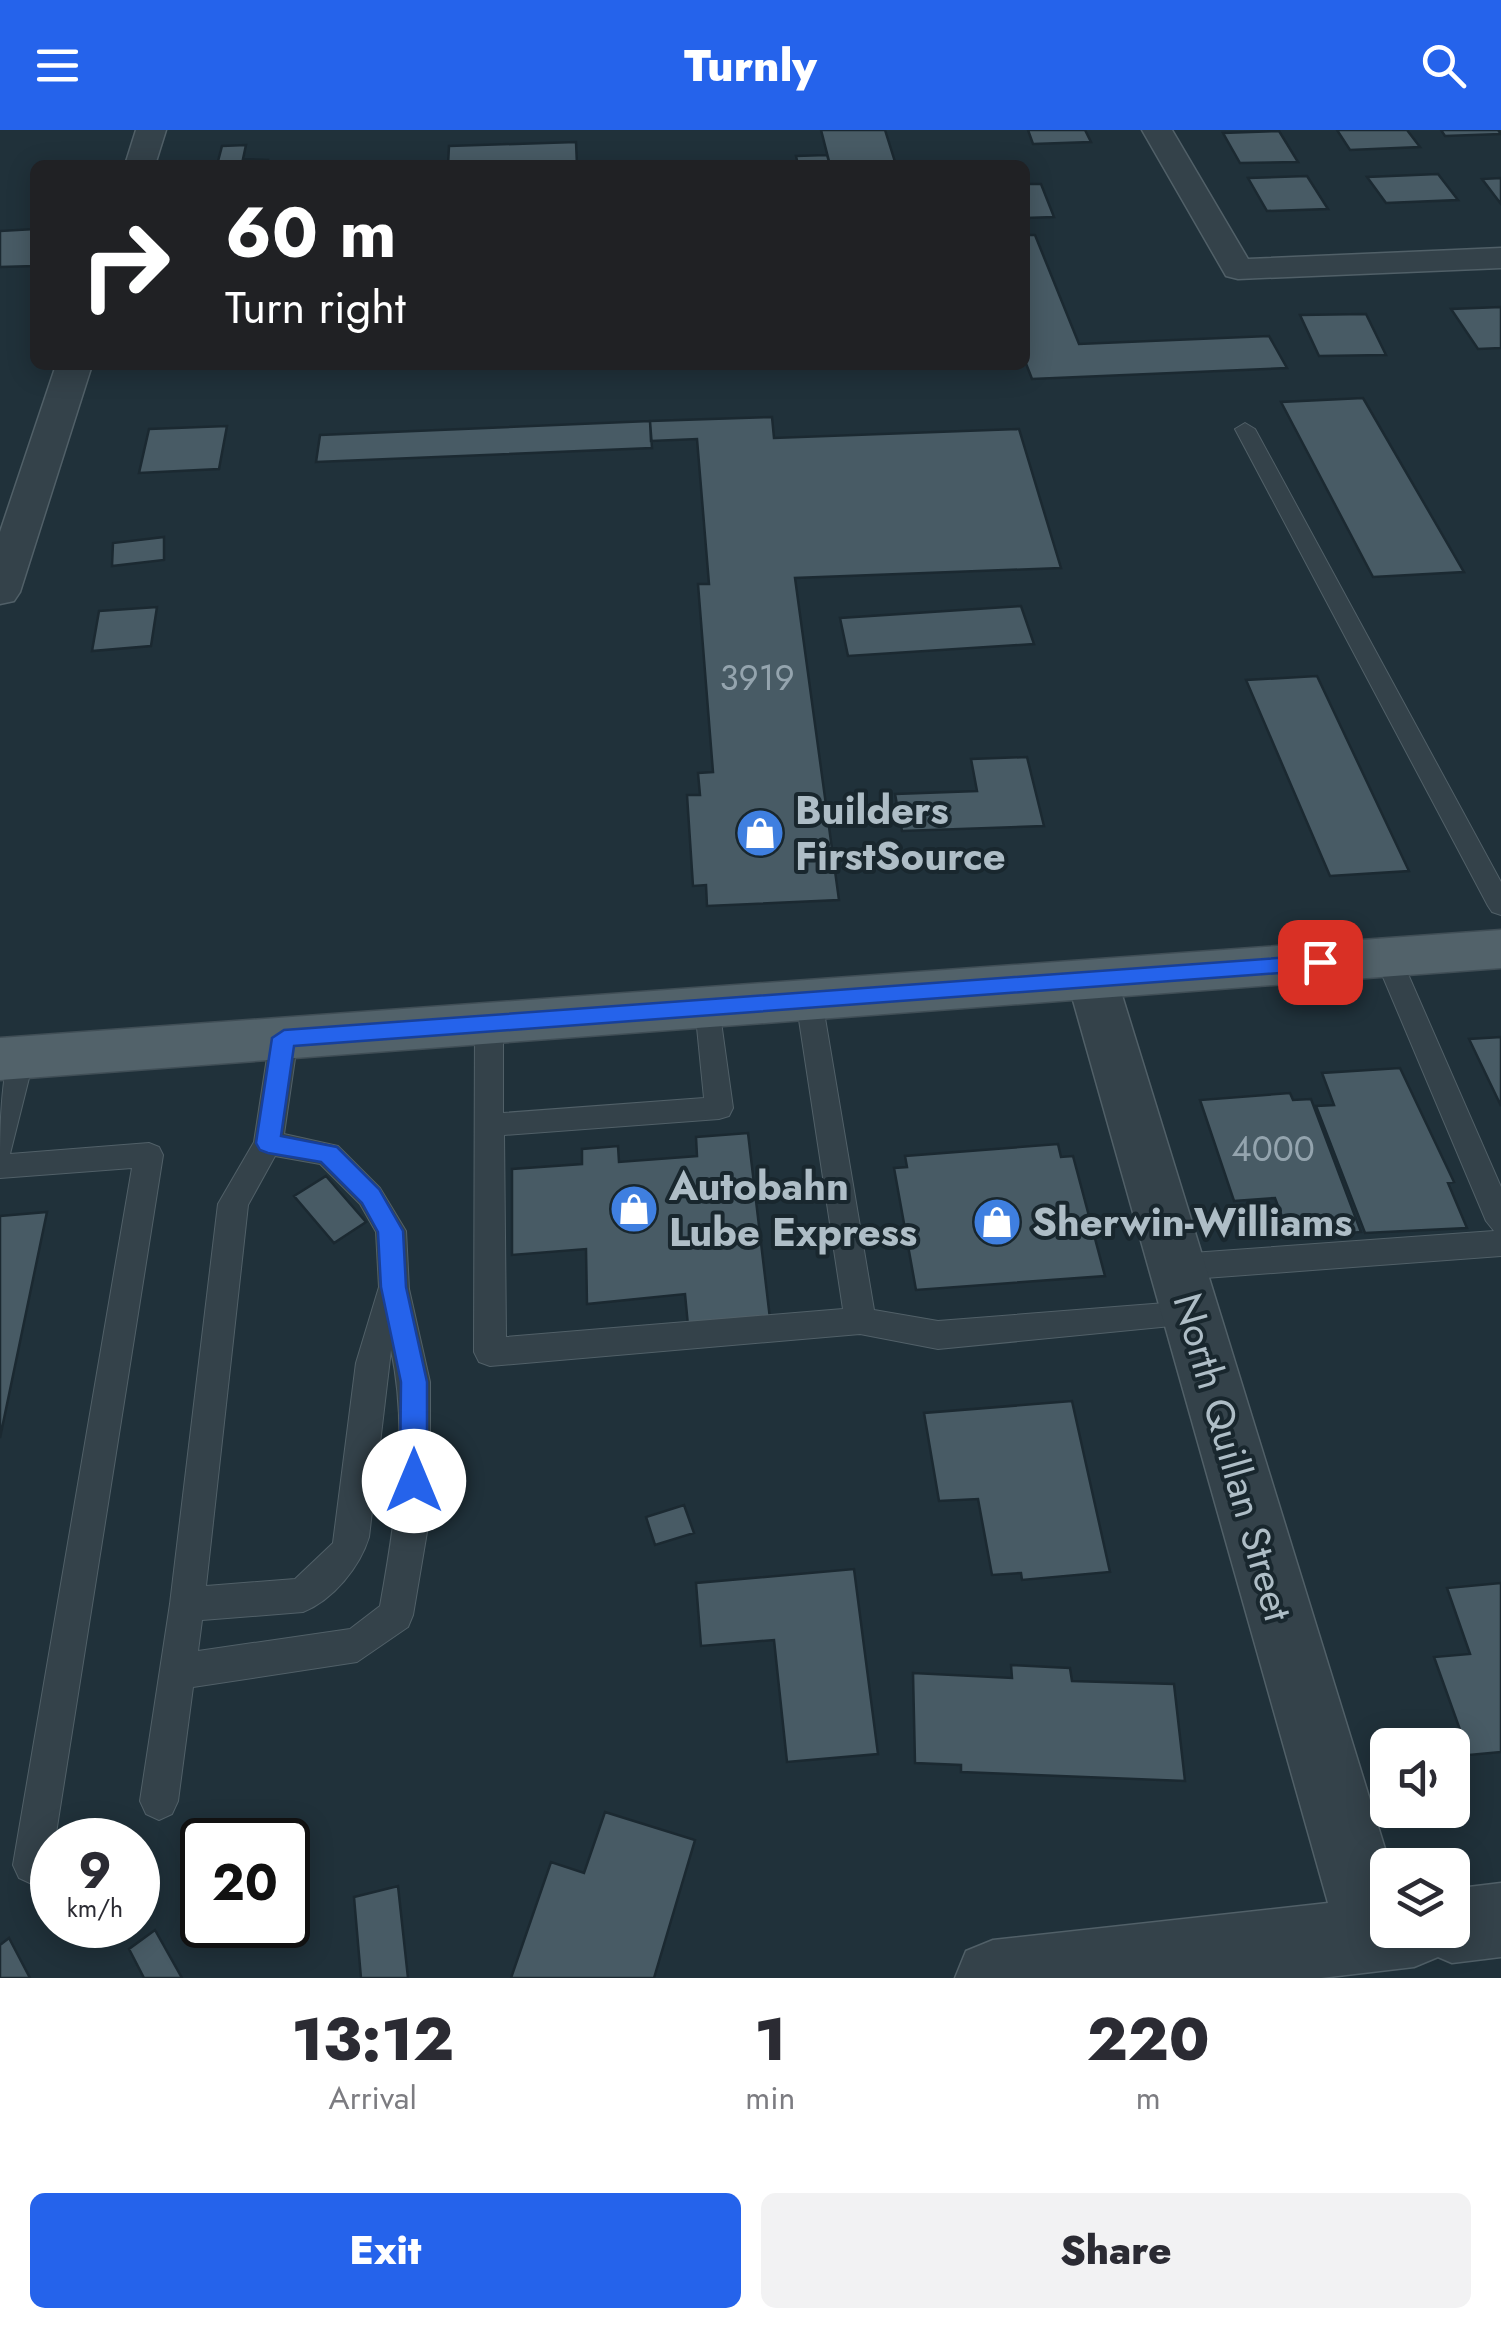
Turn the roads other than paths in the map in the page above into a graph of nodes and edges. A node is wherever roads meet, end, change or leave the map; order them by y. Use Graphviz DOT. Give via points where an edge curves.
graph roads {
  1 [pos="151,130"];
  2 [pos="1158,130"];
  3 [pos="142,160"];
  4 [pos="1501,258"];
  5 [pos="72,370"];
  6 [pos="1245,429"];
  7 [pos="0,592"];
  8 [pos="1501,906"];
  9 [pos="1501,949"];
  10 [pos="1388,958"];
  11 [pos="1092,979"];
  12 [pos="809,1000"];
  13 [pos="708,1008"];
  14 [pos="489,1023"];
  15 [pos="284,1038"];
  16 [pos="10,1058"];
  17 [pos="489,1125"];
  18 [pos="268,1143"];
  19 [pos="0,1146"];
  20 [pos="0,1166"];
  21 [pos="1501,1221"];
  22 [pos="1501,1243"];
  23 [pos="394,1287"];
  24 [pos="1185,1291"];
  25 [pos="860,1321"];
  26 [pos="187,1604"];
  27 [pos="177,1672"];
  28 [pos="159,1801"];
  29 [pos="40,1818"];
  30 [pos="1370,1858"];
  31 [pos="1501,1920"];
  32 [pos="1470,1924"];
  33 [pos="1370,1935"];
  34 [pos="993,1978"];
  1 -- 3 [label="street"];
  2 -- 4 [label="street" via="1238,269"];
  5 -- 7 [label="street"];
  6 -- 8 [label="lane"];
  9 -- 10 [label="main road"];
  10 -- 11 [label="main road"];
  10 -- 21 [label="lane"];
  11 -- 12 [label="main road"];
  11 -- 24 [label="street, North Quillan Street"];
  12 -- 13 [label="main road"];
  12 -- 25 [label="lane"];
  13 -- 14 [label="main road"];
  13 -- 17 [label="lane" via="718,1108"];
  14 -- 15 [label="main road"];
  14 -- 17 [label="lane"];
  15 -- 16 [label="main road"];
  15 -- 18 [label="lane"];
  16 -- 19 [label="lane"];
  17 -- 25 [label="lane" via="490,1352"];
  18 -- 23 [label="lane" via="328,1154 370,1196 391,1231"];
  18 -- 26 [label="lane" via="233,1204"];
  20 -- 29 [label="lane" via="149,1155"];
  22 -- 24 [label="lane"];
  23 -- 26 [label="lane" via="372,1363 347,1553 303,1595"];
  23 -- 27 [label="lane" via="414,1382 414,1514 396,1616 357,1646"];
  24 -- 25 [label="lane" via="938,1334"];
  24 -- 30 [label="street, North Quillan Street"];
  26 -- 27 [label="lane"];
  27 -- 28 [label="lane"];
  31 -- 32 [label="street"];
  33 -- 34 [label="street"];
}
